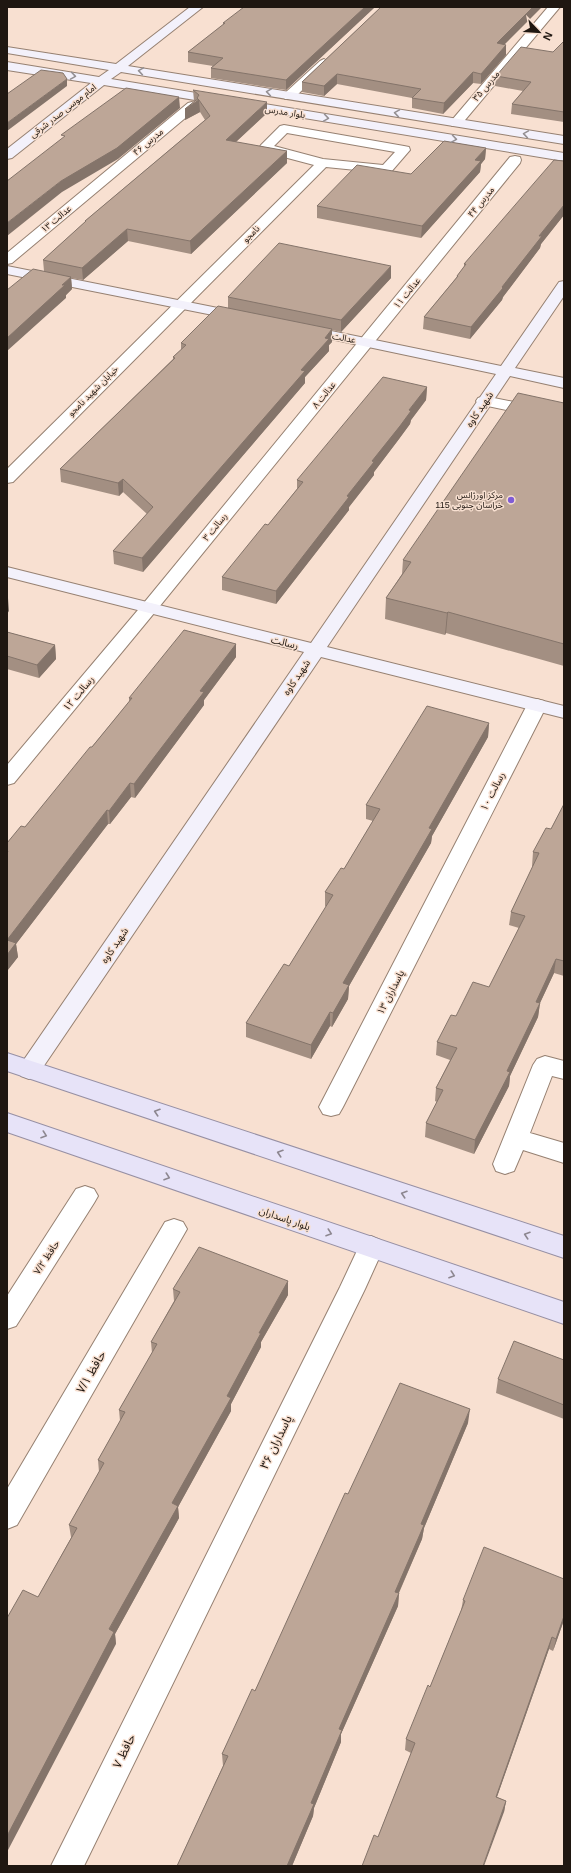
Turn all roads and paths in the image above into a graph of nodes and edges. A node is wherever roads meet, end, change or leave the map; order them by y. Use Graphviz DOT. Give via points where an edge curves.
graph roads {
  1 [pos="197,7"];
  2 [pos="554,7"];
  3 [pos="148,46"];
  4 [pos="7,50"];
  5 [pos="334,53"];
  6 [pos="7,66"];
  7 [pos="119,68"];
  8 [pos="165,76"];
  9 [pos="102,81"];
  10 [pos="289,96"];
  11 [pos="192,106"];
  12 [pos="456,123"];
  13 [pos="564,140"];
  14 [pos="7,155"];
  15 [pos="564,157"];
  16 [pos="515,160"];
  17 [pos="323,163"];
  18 [pos="105,178"];
  19 [pos="447,244"];
  20 [pos="7,260"];
  21 [pos="7,270"];
  22 [pos="564,285"];
  23 [pos="180,305"];
  24 [pos="258,320"];
  25 [pos="289,327"];
  26 [pos="367,343"];
  27 [pos="505,371"];
  28 [pos="564,383"];
  29 [pos="484,401"];
  30 [pos="564,418"];
  31 [pos="282,447"];
  32 [pos="7,478"];
  33 [pos="7,572"];
  34 [pos="149,608"];
  35 [pos="315,650"];
  36 [pos="537,705"];
  37 [pos="564,712"];
  38 [pos="7,778"];
  39 [pos="448,876"];
  40 [pos="18,1066"];
  41 [pos="564,1070"];
  42 [pos="331,1107"];
  43 [pos="7,1122"];
  44 [pos="515,1138"];
  45 [pos="564,1153"];
  46 [pos="505,1164"];
  47 [pos="85,1196"];
  48 [pos="174,1229"];
  49 [pos="371,1247"];
  50 [pos="564,1247"];
  51 [pos="564,1313"];
  52 [pos="7,1318"];
  53 [pos="7,1516"];
  54 [pos="180,1637"];
  55 [pos="67,1866"];
  1 -- 3 [label="street, امام موسی صدر شرقی"];
  2 -- 12 [label="street, مدرس ۳۵"];
  3 -- 7 [label="street, امام موسی صدر شرقی"];
  3 -- 8 [label="street" via="150,60"];
  4 -- 7 [label="street, بلوار مدرس"];
  5 -- 10 [label="street"];
  6 -- 9 [label="street, بلوار مدرس, one-way"];
  8 -- 7 [label="street, بلوار مدرس, one-way"];
  7 -- 9 [label="street, امام موسی صدر شرقی"];
  10 -- 8 [label="street, بلوار مدرس, one-way"];
  9 -- 14 [label="street, امام موسی صدر شرقی"];
  9 -- 15 [label="street, بلوار مدرس, one-way"];
  12 -- 10 [label="street, بلوار مدرس, one-way"];
  11 -- 18 [label="street, مدرس ۴۶"];
  13 -- 12 [label="street, بلوار مدرس, one-way"];
  16 -- 19 [label="street, مدرس ۴۴"];
  17 -- 17 [label="street" via="264,148 284,129 404,150 386,168"];
  17 -- 23 [label="street, نامجو"];
  18 -- 20 [label="street, عدالت ۱۳"];
  19 -- 26 [label="street, عدالت ۱۱"];
  21 -- 23 [label="street"];
  22 -- 27 [label="street, شهید کاوه"];
  23 -- 24 [label="street"];
  23 -- 32 [label="street, خیابان شهید نامجو"];
  25 -- 26 [label="street, عدالت"];
  26 -- 27 [label="street, عدالت"];
  26 -- 31 [label="street, عدالت ۸"];
  27 -- 28 [label="street, عدالت"];
  27 -- 29 [label="street, شهید کاوه"];
  29 -- 30 [label="street"];
  29 -- 35 [label="street, شهید کاوه"];
  31 -- 34 [label="street, رسالت ۳"];
  33 -- 34 [label="street, رسالت"];
  34 -- 35 [label="street, رسالت"];
  34 -- 38 [label="street, رسالت ۱۲"];
  35 -- 36 [label="street, رسالت"];
  35 -- 40 [label="street, شهید کاوه"];
  36 -- 37 [label="street, رسالت"];
  36 -- 39 [label="street, رسالت ۱۰"];
  39 -- 42 [label="street, پاسداران ۱۳"];
  50 -- 40 [label="main road, one-way"];
  41 -- 44 [label="street" via="545,1065"];
  43 -- 49 [label="main road, بلوار پاسداران, one-way"];
  44 -- 45 [label="street"];
  44 -- 46 [label="street"];
  47 -- 52 [label="street, حافظ ۷/۲"];
  48 -- 53 [label="street, حافظ ۷/۱"];
  49 -- 51 [label="main road, بلوار پاسداران, one-way"];
  49 -- 54 [label="street, پاسداران ۳۶"];
  54 -- 55 [label="street, حافظ ۷"];
}
